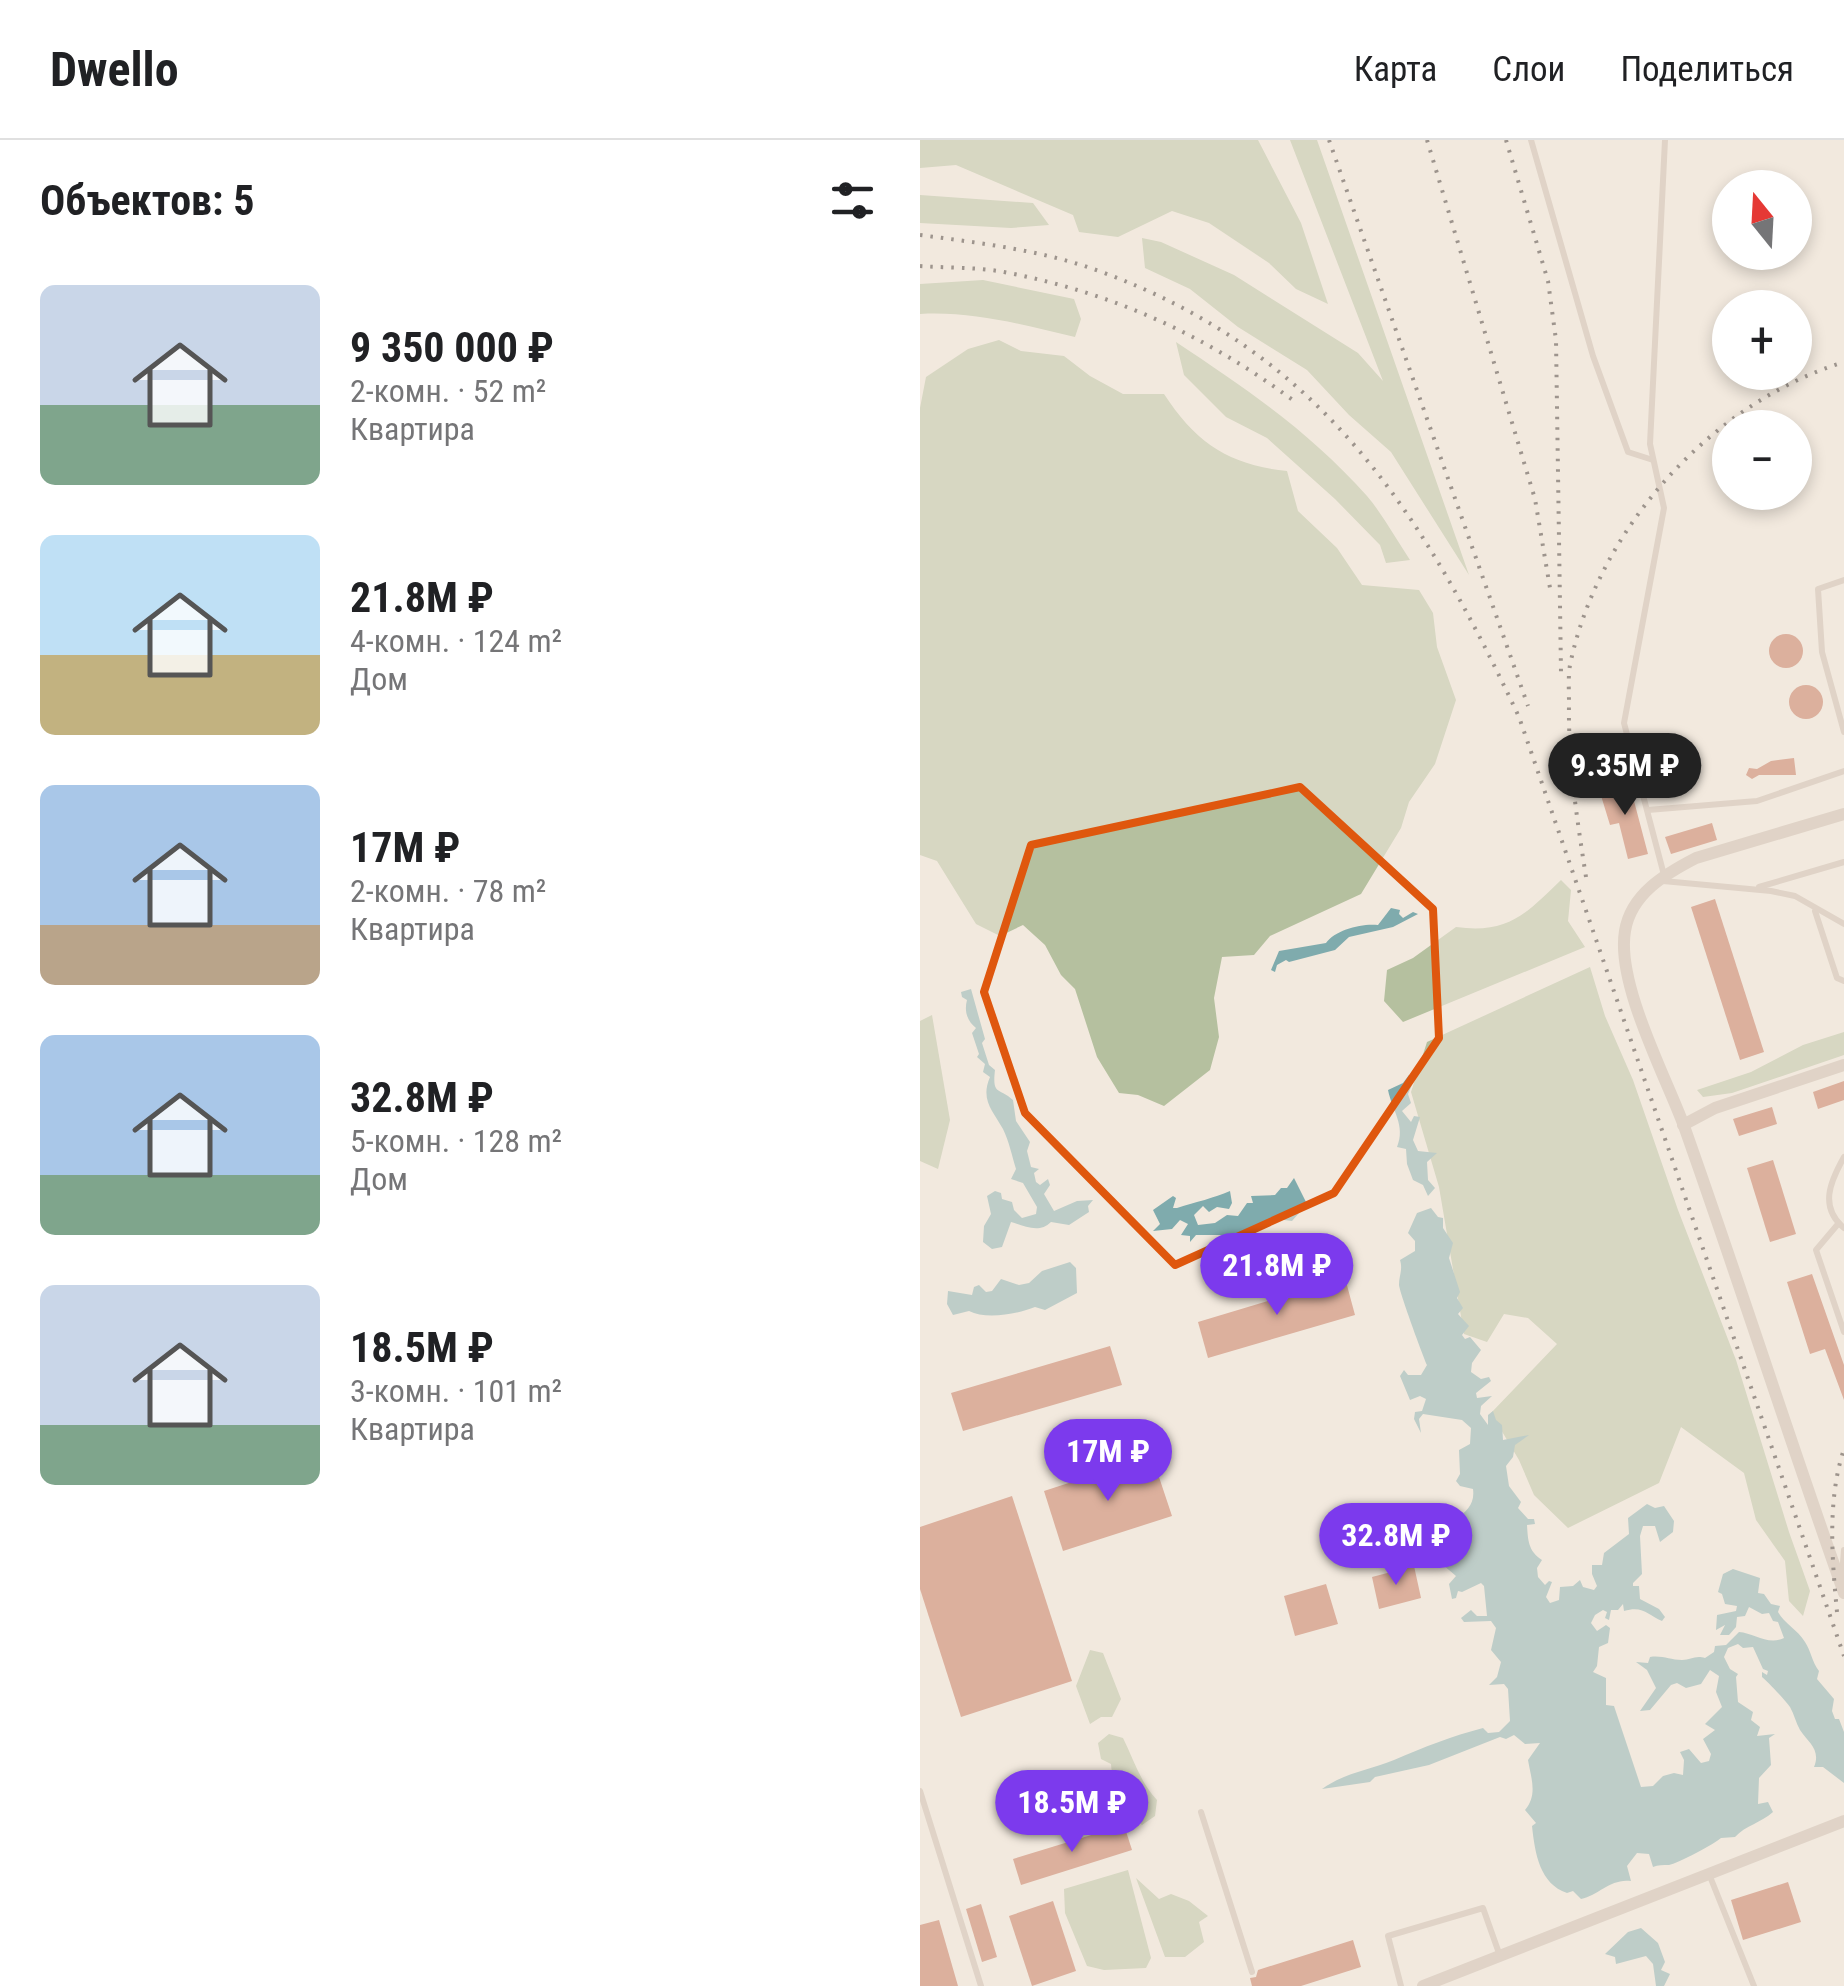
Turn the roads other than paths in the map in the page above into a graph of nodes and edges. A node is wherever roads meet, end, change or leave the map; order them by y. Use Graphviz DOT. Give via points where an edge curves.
graph roads {
  1 [pos="1531,140"];
  2 [pos="1664,140"];
  3 [pos="1653,460"];
  4 [pos="1844,580"];
  5 [pos="1844,732"];
  6 [pos="1844,771"];
  7 [pos="1648,810"];
  8 [pos="1844,814"];
  9 [pos="1844,862"];
  10 [pos="1661,878"];
  11 [pos="1753,889"];
  12 [pos="1814,909"];
  13 [pos="1844,924"];
  14 [pos="1844,981"];
  15 [pos="1844,1064"];
  16 [pos="1683,1125"];
  17 [pos="1844,1157"];
  18 [pos="1841,1226"];
  19 [pos="1844,1332"];
  20 [pos="1844,1550"];
  21 [pos="1843,1589"];
  22 [pos="920,1791"];
  23 [pos="1201,1812"];
  24 [pos="1844,1821"];
  25 [pos="1709,1873"];
  26 [pos="1500,1956"];
  27 [pos="1252,1972"];
  28 [pos="1457,1980"];
  29 [pos="981,1986"];
  30 [pos="1401,1986"];
  31 [pos="1423,1986"];
  32 [pos="1754,1986"];
  1 -- 3 [label="lane" via="1628,452"];
  2 -- 3 [label="lane"];
  3 -- 7 [label="lane" via="1664,508 1624,724"];
  4 -- 5 [label="lane" via="1818,589 1822,652"];
  6 -- 7 [label="lane" via="1757,801"];
  7 -- 10 [label="lane"];
  8 -- 10 [label="street" via="1696,858"];
  9 -- 11 [label="lane"];
  10 -- 11 [label="lane"];
  10 -- 16 [label="street" via="1645,891 1625,928 1623,956"];
  11 -- 12 [label="lane" via="1794,896"];
  12 -- 13 [label="lane"];
  12 -- 14 [label="lane" via="1837,978"];
  15 -- 16 [label="street"];
  16 -- 21 [label="street"];
  17 -- 18 [label="lane" via="1828,1197"];
  18 -- 19 [label="lane" via="1816,1250"];
  20 -- 21 [label="lane"];
  22 -- 29 [label="lane"];
  23 -- 27 [label="lane"];
  24 -- 25 [label="street"];
  25 -- 26 [label="street"];
  25 -- 32 [label="lane"];
  26 -- 28 [label="street"];
  26 -- 30 [label="lane" via="1484,1908 1388,1936"];
  28 -- 31 [label="street"];
}
